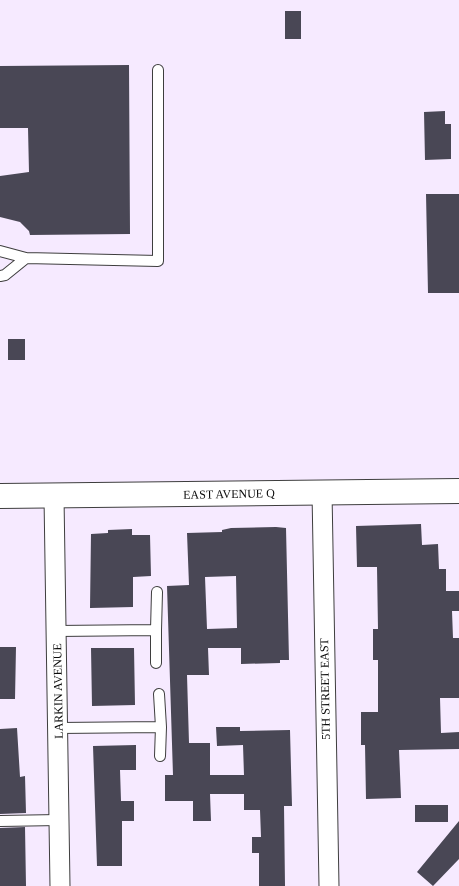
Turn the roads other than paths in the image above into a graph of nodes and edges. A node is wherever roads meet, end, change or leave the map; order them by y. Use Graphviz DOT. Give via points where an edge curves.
graph roads {
  1 [pos="158,70"];
  2 [pos="0,251"];
  3 [pos="26,258"];
  4 [pos="0,276"];
  5 [pos="459,491"];
  6 [pos="322,492"];
  7 [pos="0,496"];
  8 [pos="54,496"];
  9 [pos="157,592"];
  10 [pos="156,630"];
  11 [pos="56,631"];
  12 [pos="156,663"];
  13 [pos="159,694"];
  14 [pos="161,727"];
  15 [pos="59,728"];
  16 [pos="160,756"];
  17 [pos="59,820"];
  18 [pos="0,821"];
  19 [pos="60,886"];
  20 [pos="330,886"];
  1 -- 3 [label="lane" via="158,260"];
  2 -- 3 [label="lane"];
  3 -- 4 [label="lane"];
  5 -- 6 [label="street, EAST AVENUE Q"];
  6 -- 8 [label="street, EAST AVENUE Q"];
  6 -- 20 [label="street, 5TH STREET EAST"];
  7 -- 8 [label="street, EAST AVENUE Q"];
  8 -- 11 [label="street, LARKIN AVENUE"];
  9 -- 10 [label="lane"];
  10 -- 11 [label="lane"];
  10 -- 12 [label="lane"];
  11 -- 15 [label="street, LARKIN AVENUE"];
  13 -- 14 [label="lane"];
  14 -- 15 [label="lane"];
  14 -- 16 [label="lane"];
  15 -- 17 [label="street, LARKIN AVENUE"];
  17 -- 18 [label="lane"];
  17 -- 19 [label="street, LARKIN AVENUE"];
}
